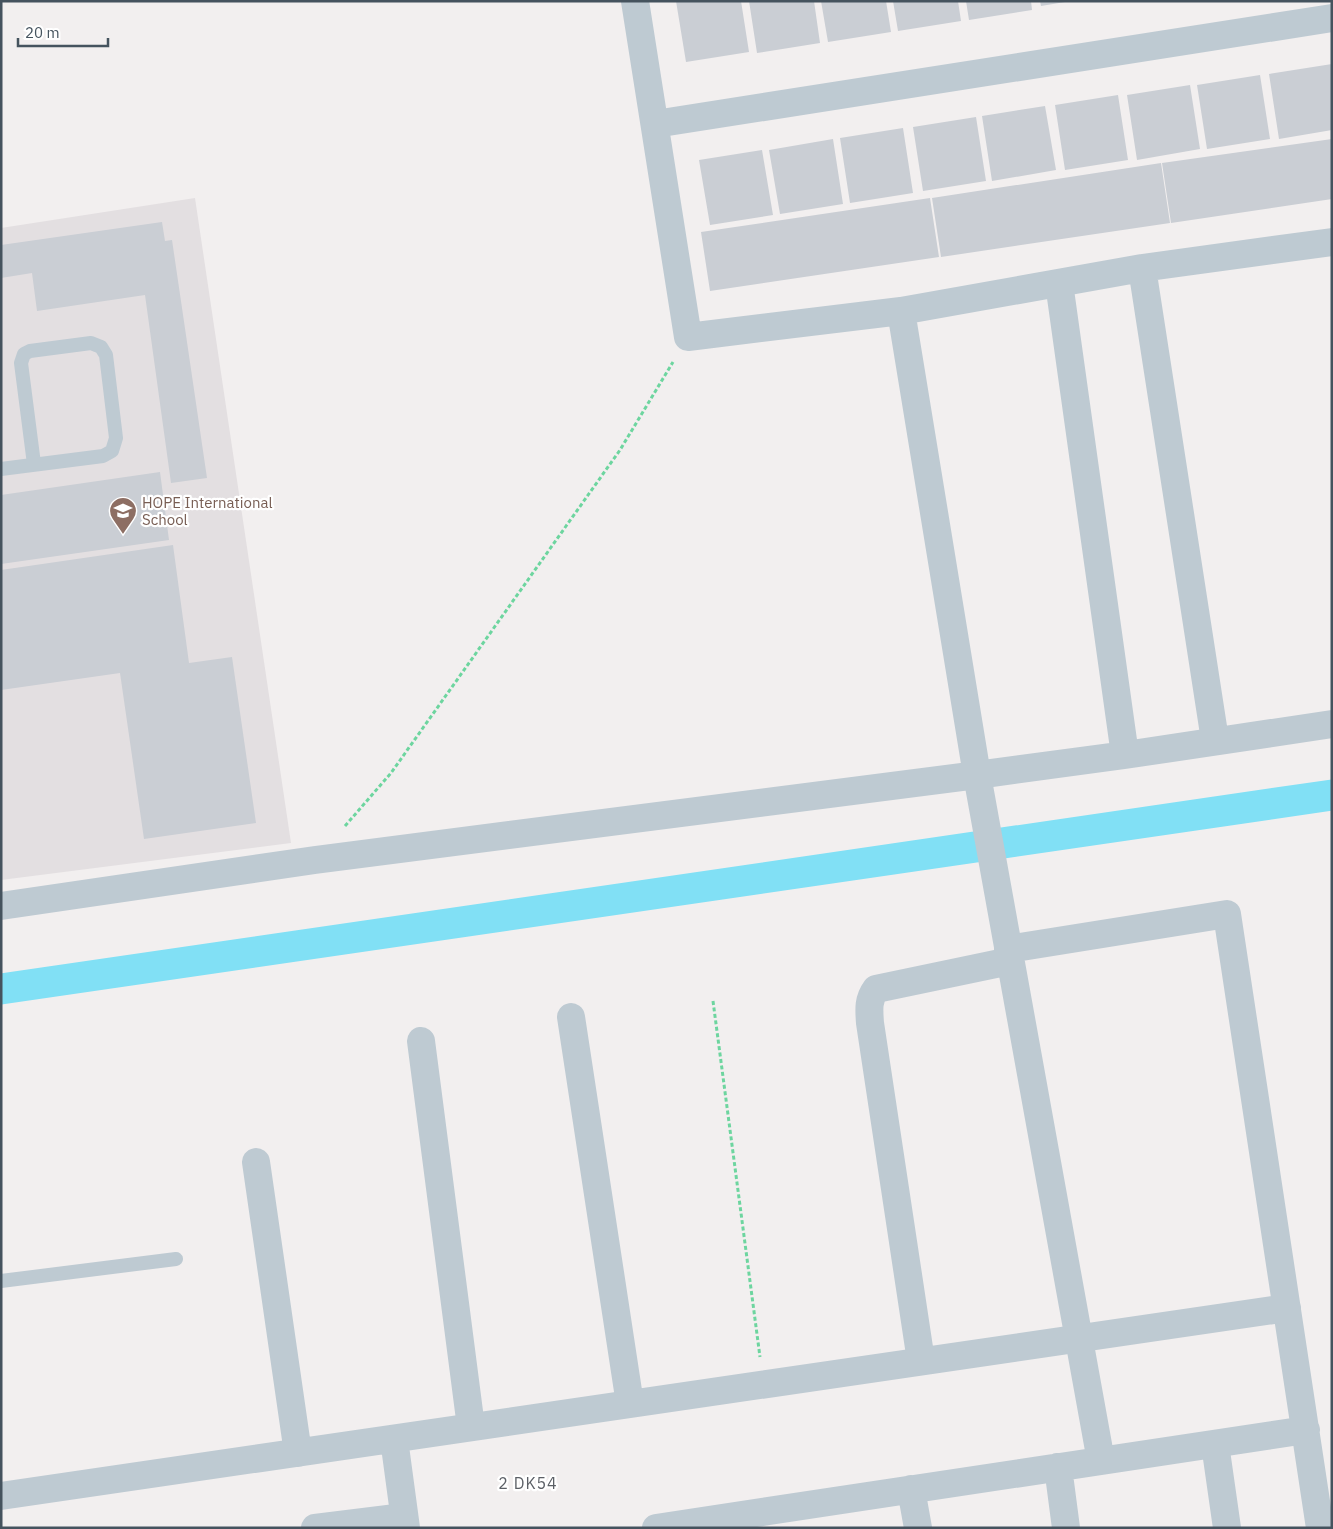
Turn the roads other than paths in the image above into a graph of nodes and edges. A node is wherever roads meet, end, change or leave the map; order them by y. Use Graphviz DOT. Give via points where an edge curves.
graph roads {
  1 [pos="635,1"];
  2 [pos="1332,18"];
  3 [pos="655,124"];
  4 [pos="1332,242"];
  5 [pos="1142,268"];
  6 [pos="1059,283"];
  7 [pos="901,311"];
  8 [pos="34,464"];
  9 [pos="1,469"];
  10 [pos="1332,724"];
  11 [pos="1216,740"];
  12 [pos="1125,755"];
  13 [pos="977,775"];
  14 [pos="1,906"];
  15 [pos="1009,955"];
  16 [pos="571,1017"];
  17 [pos="421,1041"];
  18 [pos="256,1162"];
  19 [pos="176,1259"];
  20 [pos="1,1281"];
  21 [pos="1287,1308"];
  22 [pos="1079,1338"];
  23 [pos="921,1362"];
  24 [pos="630,1404"];
  25 [pos="471,1428"];
  26 [pos="1306,1430"];
  27 [pos="394,1439"];
  28 [pos="1215,1444"];
  29 [pos="298,1453"];
  30 [pos="1101,1461"];
  31 [pos="1058,1467"];
  32 [pos="911,1489"];
  33 [pos="1,1496"];
  34 [pos="775,1519"];
  35 [pos="405,1522"];
  36 [pos="315,1528"];
  37 [pos="656,1528"];
  38 [pos="918,1528"];
  39 [pos="1066,1528"];
  40 [pos="1227,1528"];
  41 [pos="1320,1528"];
  1 -- 3 [label="street"];
  2 -- 3 [label="street"];
  3 -- 7 [label="street" via="688,337"];
  4 -- 5 [label="street"];
  5 -- 6 [label="street"];
  5 -- 11 [label="street"];
  6 -- 7 [label="street"];
  6 -- 12 [label="street"];
  7 -- 13 [label="street"];
  8 -- 8 [label="lane" via="21,363 24,354 91,344 101,347 106,355 116,438 112,451 102,456"];
  8 -- 9 [label="lane"];
  10 -- 11 [label="street"];
  11 -- 12 [label="street"];
  12 -- 13 [label="street"];
  13 -- 14 [label="street" via="316,860"];
  13 -- 15 [label="street"];
  15 -- 21 [label="street" via="1227,914"];
  15 -- 22 [label="street"];
  15 -- 23 [label="street" via="876,989 869,1004"];
  16 -- 24 [label="street"];
  17 -- 25 [label="street"];
  18 -- 29 [label="street"];
  19 -- 20 [label="lane"];
  21 -- 22 [label="street"];
  21 -- 26 [label="street"];
  22 -- 23 [label="street"];
  22 -- 30 [label="street"];
  23 -- 24 [label="street"];
  24 -- 25 [label="street"];
  25 -- 27 [label="street"];
  26 -- 28 [label="street"];
  26 -- 41 [label="street"];
  27 -- 29 [label="street"];
  27 -- 35 [label="street"];
  28 -- 30 [label="street"];
  28 -- 40 [label="street"];
  29 -- 33 [label="street"];
  30 -- 31 [label="street"];
  31 -- 32 [label="street"];
  31 -- 39 [label="street"];
  32 -- 34 [label="street"];
  32 -- 38 [label="street"];
  34 -- 37 [label="street"];
  35 -- 36 [label="street"];
}
